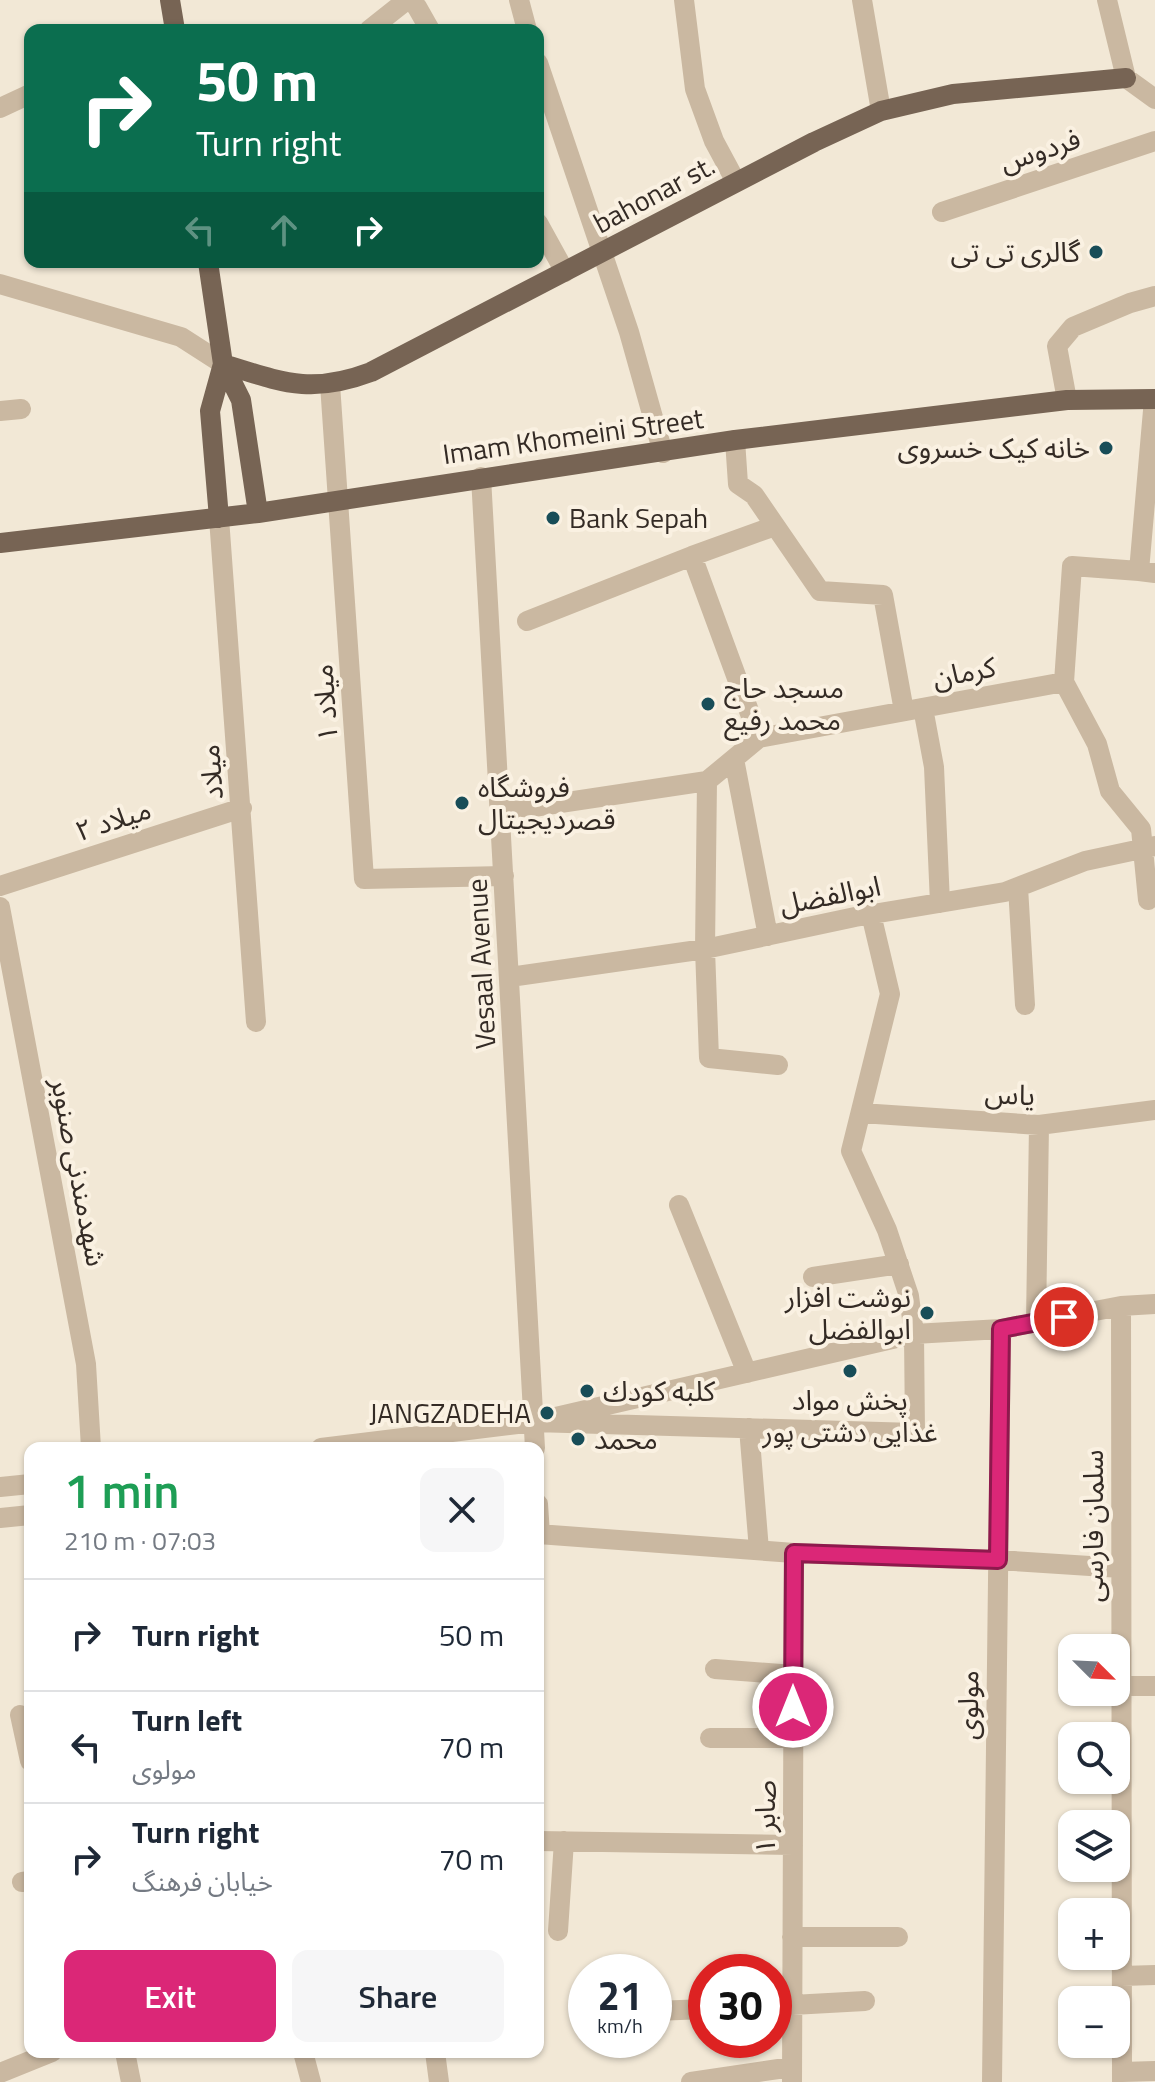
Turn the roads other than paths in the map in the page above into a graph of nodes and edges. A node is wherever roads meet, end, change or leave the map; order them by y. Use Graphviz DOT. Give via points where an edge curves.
graph roads {
  1 [pos="170,0"];
  2 [pos="409,0"];
  3 [pos="519,0"];
  4 [pos="684,0"];
  5 [pos="862,0"];
  6 [pos="1107,0"];
  7 [pos="172,24"];
  8 [pos="377,24"];
  9 [pos="427,24"];
  10 [pos="525,24"];
  11 [pos="1126,78"];
  12 [pos="544,81"];
  13 [pos="24,97"];
  14 [pos="1155,99"];
  15 [pos="0,108"];
  16 [pos="881,111"];
  17 [pos="1155,141"];
  18 [pos="736,182"];
  19 [pos="942,212"];
  20 [pos="544,234"];
  21 [pos="602,252"];
  22 [pos="209,268"];
  23 [pos="565,272"];
  24 [pos="0,284"];
  25 [pos="1155,296"];
  26 [pos="223,364"];
  27 [pos="330,384"];
  28 [pos="1154,399"];
  29 [pos="1067,400"];
  30 [pos="21,409"];
  31 [pos="0,411"];
  32 [pos="735,440"];
  33 [pos="663,453"];
  34 [pos="481,477"];
  35 [pos="340,500"];
  36 [pos="258,513"];
  37 [pos="219,518"];
  38 [pos="775,526"];
  39 [pos="0,543"];
  40 [pos="692,556"];
  41 [pos="1147,572"];
  42 [pos="527,621"];
  43 [pos="1064,682"];
  44 [pos="913,710"];
  45 [pos="759,738"];
  46 [pos="734,759"];
  47 [pos="707,781"];
  48 [pos="242,808"];
  49 [pos="501,812"];
  50 [pos="1150,847"];
  51 [pos="504,876"];
  52 [pos="0,886"];
  53 [pos="1018,887"];
  54 [pos="1148,900"];
  55 [pos="940,903"];
  56 [pos="0,907"];
  57 [pos="871,914"];
  58 [pos="768,936"];
  59 [pos="705,949"];
  60 [pos="510,977"];
  61 [pos="1025,1005"];
  62 [pos="256,1022"];
  63 [pos="778,1065"];
  64 [pos="1155,1110"];
  65 [pos="861,1113"];
  66 [pos="1039,1125"];
  67 [pos="679,1205"];
  68 [pos="899,1264"];
  69 [pos="813,1277"];
  70 [pos="1155,1304"];
  71 [pos="1121,1306"];
  72 [pos="1036,1322"];
  73 [pos="1001,1329"];
  74 [pos="914,1334"];
  75 [pos="747,1373"];
  76 [pos="534,1422"];
  77 [pos="749,1428"];
  78 [pos="91,1442"];
  79 [pos="370,1442"];
  80 [pos="535,1442"];
  81 [pos="24,1485"];
  82 [pos="0,1487"];
  83 [pos="24,1516"];
  84 [pos="0,1518"];
  85 [pos="544,1534"];
  86 [pos="759,1550"];
  87 [pos="794,1553"];
  88 [pos="998,1560"];
  89 [pos="1121,1568"];
  90 [pos="1122,1634"];
  91 [pos="715,1669"];
  92 [pos="794,1675"];
  93 [pos="1130,1686"];
  94 [pos="1155,1686"];
  95 [pos="1122,1706"];
  96 [pos="17,1716"];
  97 [pos="710,1738"];
  98 [pos="793,1738"];
  99 [pos="24,1740"];
  100 [pos="544,1841"];
  101 [pos="564,1841"];
  102 [pos="793,1845"];
  103 [pos="558,1931"];
  104 [pos="792,1937"];
  105 [pos="898,1937"];
  106 [pos="790,1954"];
  107 [pos="1155,1975"];
  108 [pos="1122,1976"];
  109 [pos="865,2001"];
  110 [pos="792,2005"];
  111 [pos="37,2058"];
  112 [pos="126,2058"];
  113 [pos="305,2058"];
  114 [pos="436,2058"];
  115 [pos="1155,2071"];
  116 [pos="0,2073"];
  117 [pos="792,2075"];
  118 [pos="1122,2077"];
  119 [pos="131,2082"];
  120 [pos="311,2082"];
  121 [pos="439,2082"];
  122 [pos="691,2082"];
  123 [pos="992,2082"];
  1 -- 7 [label="main road"];
  2 -- 8 [label="street"];
  2 -- 9 [label="street"];
  3 -- 10 [label="street"];
  4 -- 18 [label="street" via="695,89"];
  5 -- 16 [label="street"];
  6 -- 11 [label="street"];
  11 -- 14 [label="street"];
  11 -- 16 [label="main road, bahonar st." via="953,94"];
  12 -- 21 [label="street"];
  13 -- 15 [label="street"];
  16 -- 18 [label="main road, bahonar st."];
  17 -- 19 [label="street, فردوس"];
  18 -- 21 [label="main road, bahonar st."];
  20 -- 23 [label="street"];
  21 -- 23 [label="main road, bahonar st."];
  21 -- 33 [label="street"];
  22 -- 26 [label="main road"];
  23 -- 27 [label="main road, bahonar st." via="371,372"];
  24 -- 26 [label="street" via="181,337"];
  25 -- 29 [label="street" via="1073,327 1057,346"];
  26 -- 27 [label="main road, bahonar st." via="288,384"];
  26 -- 36 [label="main road" via="241,400"];
  26 -- 37 [label="main road" via="210,411"];
  27 -- 35 [label="street, میلاد ۱"];
  28 -- 29 [label="main road, Imam Khomeini Street"];
  28 -- 41 [label="street"];
  29 -- 32 [label="main road, Imam Khomeini Street"];
  30 -- 31 [label="street"];
  32 -- 33 [label="main road, Imam Khomeini Street"];
  32 -- 38 [label="street" via="738,484 754,495"];
  33 -- 34 [label="main road, Imam Khomeini Street"];
  34 -- 35 [label="main road, Imam Khomeini Street"];
  34 -- 49 [label="street, Vesaal Avenue"];
  35 -- 36 [label="main road, Imam Khomeini Street"];
  35 -- 51 [label="street, میلاد ۱" via="364,879"];
  36 -- 37 [label="main road, Imam Khomeini Street"];
  37 -- 39 [label="main road, Imam Khomeini Street"];
  37 -- 48 [label="street, میلاد"];
  38 -- 40 [label="street"];
  38 -- 44 [label="street" via="820,591 883,595"];
  40 -- 42 [label="street"];
  40 -- 45 [label="street"];
  41 -- 43 [label="street" via="1072,566"];
  43 -- 44 [label="street, کرمان"];
  43 -- 50 [label="street" via="1097,744 1110,791"];
  44 -- 45 [label="street, کرمان"];
  44 -- 55 [label="street" via="934,767"];
  45 -- 46 [label="street, کرمان"];
  46 -- 47 [label="street, کرمان"];
  46 -- 58 [label="street"];
  47 -- 49 [label="street"];
  47 -- 59 [label="street"];
  48 -- 52 [label="street, میلاد ۲"];
  48 -- 62 [label="street, میلاد"];
  49 -- 51 [label="street, Vesaal Avenue"];
  50 -- 53 [label="street, ابوالفضل" via="1085,861"];
  50 -- 54 [label="street"];
  51 -- 60 [label="street, Vesaal Avenue"];
  53 -- 55 [label="street, ابوالفضل"];
  53 -- 61 [label="street"];
  55 -- 57 [label="street, ابوالفضل"];
  56 -- 78 [label="street, شهدمندنی صنوبر" via="86,1364"];
  57 -- 58 [label="street, ابوالفضل"];
  57 -- 65 [label="street" via="890,994"];
  58 -- 59 [label="street, ابوالفضل"];
  59 -- 60 [label="street, ابوالفضل"];
  59 -- 63 [label="street" via="709,1058"];
  60 -- 76 [label="street, Vesaal Avenue"];
  64 -- 66 [label="street, یاس"];
  65 -- 66 [label="street, یاس"];
  65 -- 68 [label="street" via="851,1151"];
  66 -- 72 [label="street"];
  67 -- 75 [label="street"];
  68 -- 69 [label="street"];
  68 -- 74 [label="street"];
  70 -- 71 [label="street"];
  71 -- 72 [label="street"];
  71 -- 89 [label="street, سلمان فارسی"];
  72 -- 73 [label="street"];
  73 -- 74 [label="street"];
  73 -- 88 [label="street, مولوی"];
  74 -- 75 [label="street"];
  74 -- 77 [label="street" via="915,1433"];
  75 -- 76 [label="street"];
  76 -- 77 [label="street"];
  76 -- 79 [label="street"];
  76 -- 80 [label="street, Vesaal Avenue"];
  77 -- 86 [label="street"];
  81 -- 82 [label="street"];
  83 -- 84 [label="street"];
  85 -- 86 [label="street"];
  86 -- 87 [label="street"];
  87 -- 88 [label="street"];
  87 -- 92 [label="street, صابر ۱"];
  88 -- 89 [label="street"];
  88 -- 123 [label="street, مولوی"];
  89 -- 90 [label="street, سلمان فارسی"];
  91 -- 92 [label="street"];
  92 -- 98 [label="street, صابر ۱"];
  93 -- 94 [label="street"];
  95 -- 108 [label="street, سلمان فارسی"];
  96 -- 99 [label="street"];
  97 -- 98 [label="street"];
  98 -- 102 [label="street, صابر ۱"];
  100 -- 101 [label="street"];
  101 -- 102 [label="street"];
  101 -- 103 [label="street"];
  102 -- 104 [label="street, صابر ۱"];
  104 -- 105 [label="street"];
  104 -- 106 [label="street, صابر ۱"];
  107 -- 108 [label="street"];
  108 -- 118 [label="street, سلمان فارسی"];
  109 -- 110 [label="street"];
  111 -- 116 [label="street"];
  112 -- 119 [label="street"];
  113 -- 120 [label="street"];
  114 -- 121 [label="street"];
  115 -- 118 [label="street"];
  117 -- 122 [label="street"];
}
